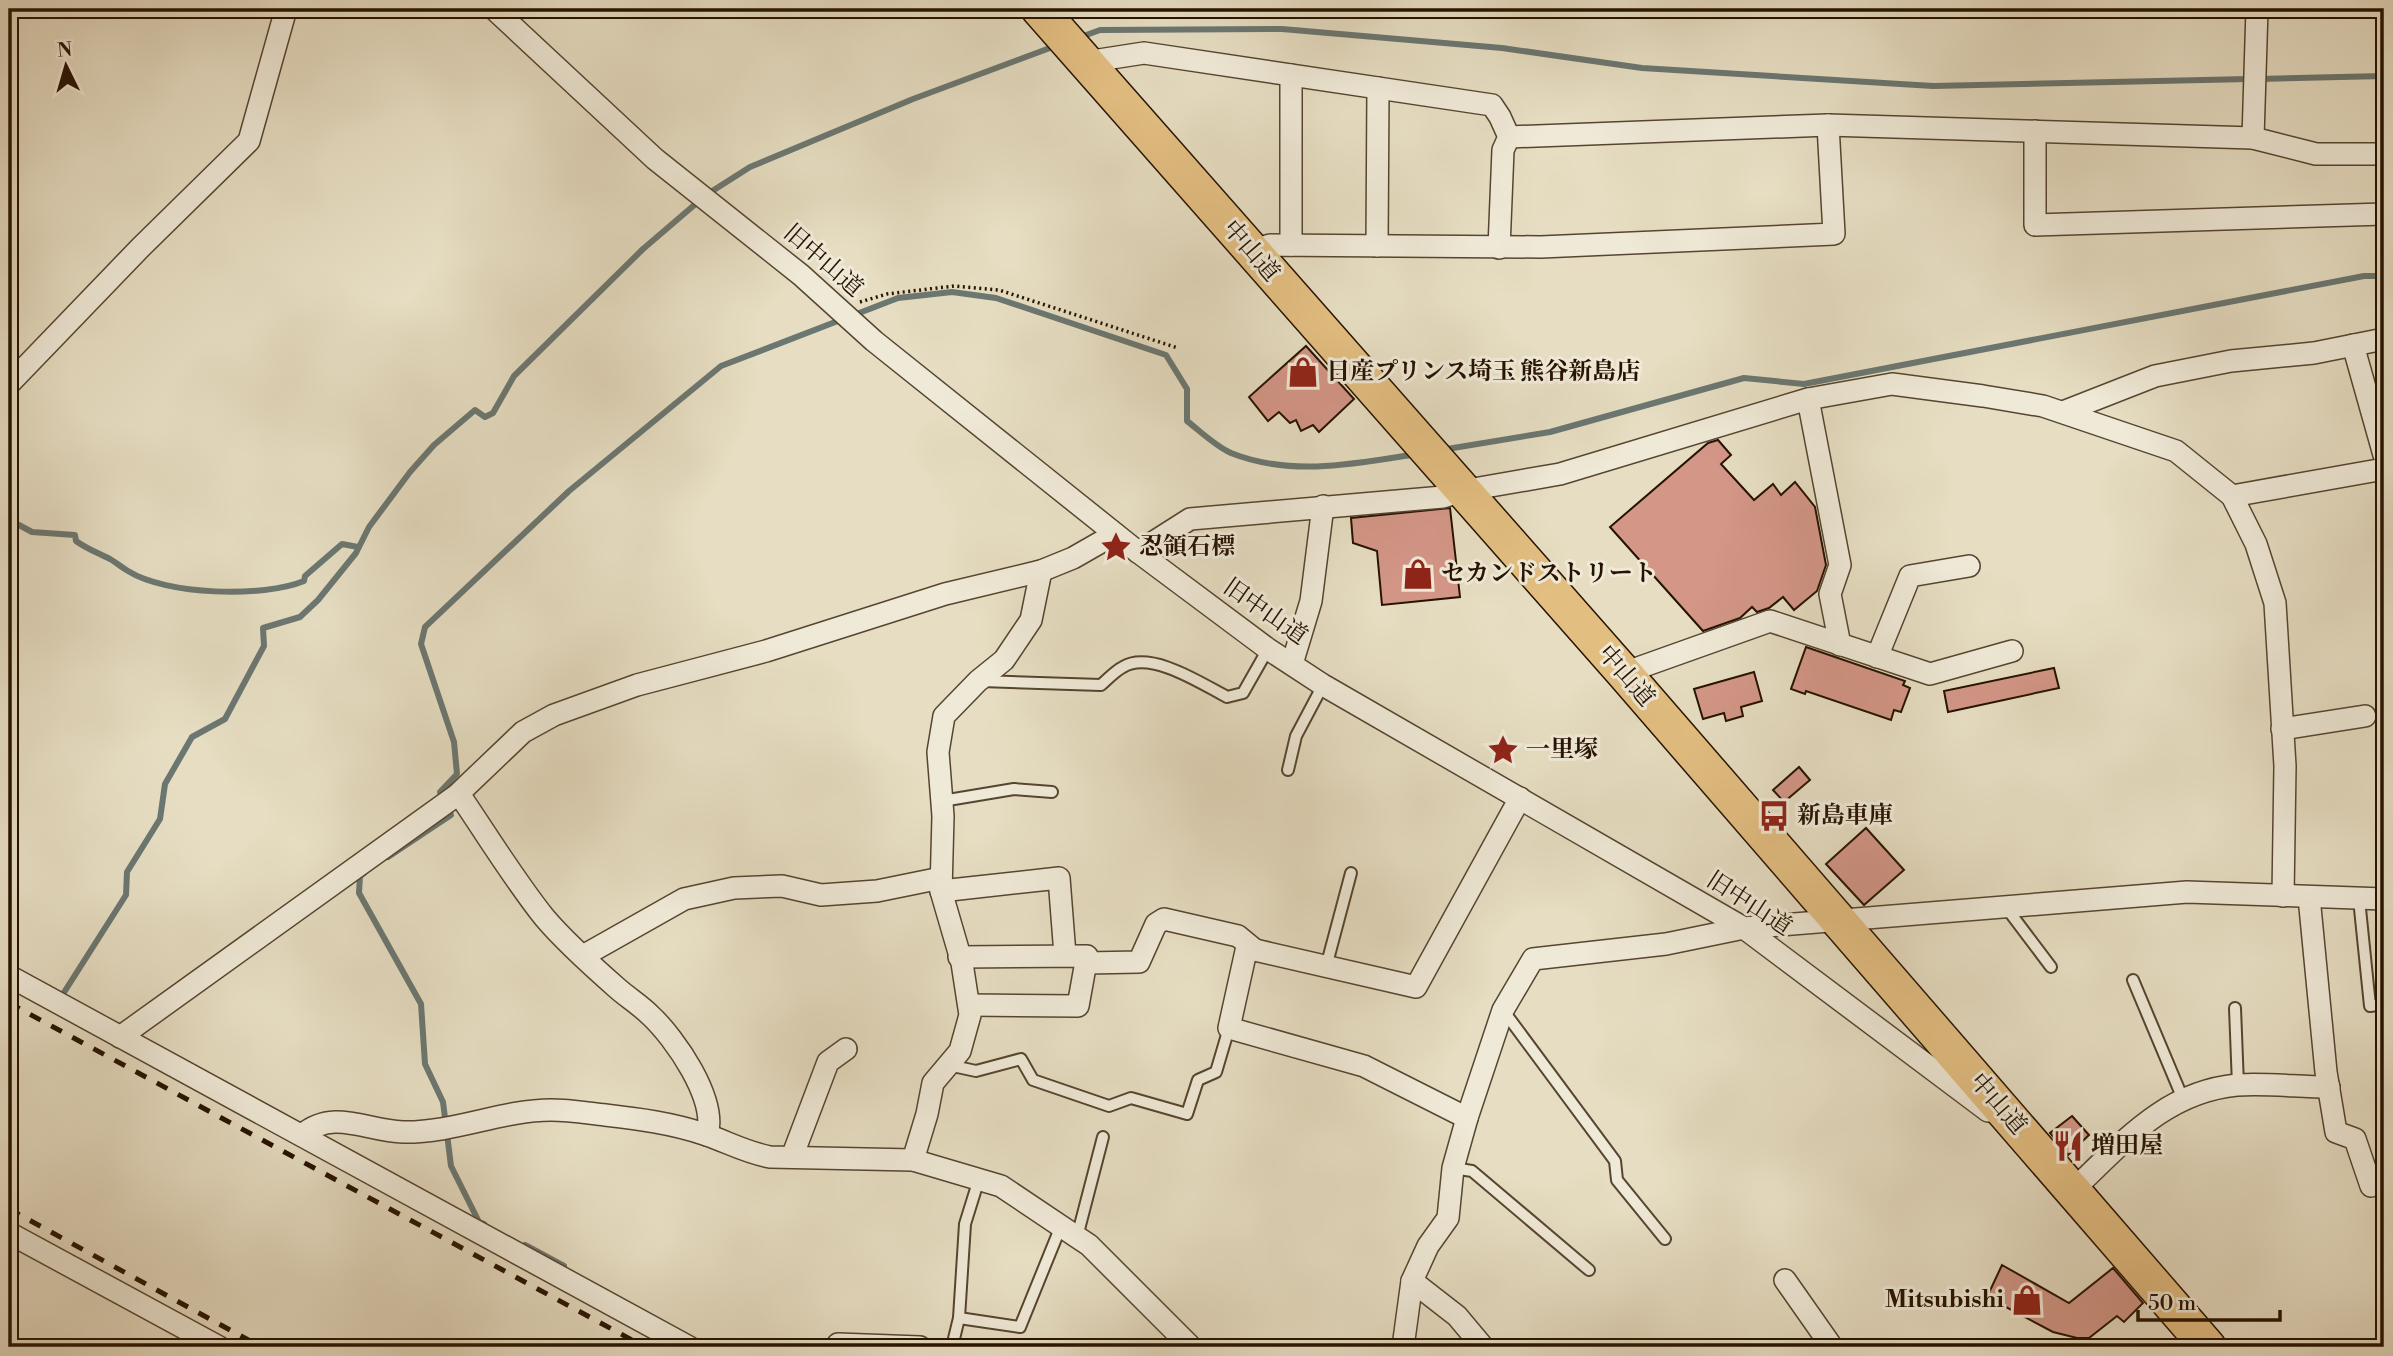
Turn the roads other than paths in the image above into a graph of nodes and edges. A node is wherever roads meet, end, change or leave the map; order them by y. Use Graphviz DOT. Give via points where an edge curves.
graph roads {
  1 [pos="286,9"];
  2 [pos="494,9"];
  3 [pos="2256,9"];
  4 [pos="1065,38"];
  5 [pos="1292,75"];
  6 [pos="1378,88"];
  7 [pos="1828,125"];
  8 [pos="2035,131"];
  9 [pos="1509,137"];
  10 [pos="2253,138"];
  11 [pos="2384,154"];
  12 [pos="2384,214"];
  13 [pos="1291,245"];
  14 [pos="1377,246"];
  15 [pos="1499,248"];
  16 [pos="1251,251"];
  17 [pos="2384,339"];
  18 [pos="2353,345"];
  19 [pos="9,384"];
  20 [pos="1808,399"];
  21 [pos="2063,412"];
  22 [pos="2384,454"];
  23 [pos="2384,469"];
  24 [pos="1462,491"];
  25 [pos="2232,496"];
  26 [pos="1323,506"];
  27 [pos="1115,534"];
  28 [pos="1138,552"];
  29 [pos="1969,566"];
  30 [pos="1041,571"];
  31 [pos="1840,645"];
  32 [pos="1268,649"];
  33 [pos="2012,651"];
  34 [pos="1877,657"];
  35 [pos="1292,664"];
  36 [pos="1624,673"];
  37 [pos="978,681"];
  38 [pos="1323,685"];
  39 [pos="2365,716"];
  40 [pos="2282,729"];
  41 [pos="1287,770"];
  42 [pos="1052,792"];
  43 [pos="452,798"];
  44 [pos="1520,799"];
  45 [pos="942,801"];
  46 [pos="1351,873"];
  47 [pos="941,884"];
  48 [pos="2283,897"];
  49 [pos="2309,897"];
  50 [pos="2359,899"];
  51 [pos="2384,900"];
  52 [pos="2005,906"];
  53 [pos="1839,922"];
  54 [pos="1744,928"];
  55 [pos="1255,950"];
  56 [pos="1065,954"];
  57 [pos="583,956"];
  58 [pos="959,957"];
  59 [pos="1086,963"];
  60 [pos="1326,967"];
  61 [pos="2052,967"];
  62 [pos="9,976"];
  63 [pos="2133,980"];
  64 [pos="2384,1004"];
  65 [pos="969,1005"];
  66 [pos="2235,1008"];
  67 [pos="1503,1010"];
  68 [pos="1229,1028"];
  69 [pos="120,1037"];
  70 [pos="846,1049"];
  71 [pos="948,1065"];
  72 [pos="2238,1085"];
  73 [pos="2329,1087"];
  74 [pos="2183,1099"];
  75 [pos="1467,1118"];
  76 [pos="302,1135"];
  77 [pos="707,1135"];
  78 [pos="1103,1137"];
  79 [pos="2035,1146"];
  80 [pos="792,1157"];
  81 [pos="913,1160"];
  82 [pos="1453,1168"];
  83 [pos="979,1179"];
  84 [pos="2371,1186"];
  85 [pos="2073,1190"];
  86 [pos="1069,1231"];
  87 [pos="9,1233"];
  88 [pos="1665,1239"];
  89 [pos="1589,1270"];
  90 [pos="1785,1280"];
  91 [pos="1412,1281"];
  92 [pos="959,1318"];
  93 [pos="838,1344"];
  94 [pos="219,1347"];
  95 [pos="689,1347"];
  96 [pos="920,1347"];
  97 [pos="953,1347"];
  98 [pos="1191,1347"];
  99 [pos="1403,1347"];
  100 [pos="1483,1347"];
  101 [pos="1832,1347"];
  102 [pos="2208,1347"];
  1 -- 19 [label="street" via="249,141"];
  2 -- 27 [label="street, 旧中山道" via="655,159"];
  3 -- 10 [label="street"];
  4 -- 5 [label="street"];
  4 -- 16 [label="highway, 中山道"];
  5 -- 6 [label="street"];
  5 -- 13 [label="street"];
  6 -- 9 [label="street" via="1492,106"];
  6 -- 14 [label="street"];
  7 -- 8 [label="street"];
  7 -- 9 [label="street"];
  7 -- 15 [label="street" via="1834,234"];
  8 -- 10 [label="street"];
  8 -- 12 [label="street" via="2035,225"];
  9 -- 15 [label="street" via="1503,150"];
  10 -- 11 [label="street" via="2316,154"];
  13 -- 14 [label="street"];
  13 -- 16 [label="street"];
  14 -- 15 [label="street"];
  16 -- 24 [label="highway, 中山道"];
  17 -- 18 [label="street"];
  18 -- 21 [label="street" via="2155,376"];
  18 -- 22 [label="street"];
  20 -- 21 [label="street" via="1892,384"];
  20 -- 24 [label="street" via="1560,474"];
  20 -- 31 [label="street" via="1840,565 1830,594"];
  21 -- 25 [label="street" via="2176,452"];
  23 -- 25 [label="street"];
  24 -- 26 [label="street" via="1443,497"];
  24 -- 36 [label="highway, 中山道"];
  25 -- 40 [label="street" via="2256,544 2275,603"];
  26 -- 28 [label="street" via="1190,519"];
  26 -- 35 [label="street" via="1311,601"];
  27 -- 28 [label="street, 旧中山道"];
  27 -- 30 [label="street"];
  28 -- 32 [label="street, 旧中山道"];
  29 -- 34 [label="street" via="1910,576"];
  30 -- 37 [label="street" via="1031,620 1004,660"];
  30 -- 43 [label="street" via="945,594 637,685 554,715 523,732"];
  31 -- 34 [label="street"];
  31 -- 36 [label="street" via="1770,621"];
  32 -- 35 [label="street, 旧中山道"];
  32 -- 37 [label="lane" via="1243,693 1227,697 1151,662 1125,665 1101,685"];
  33 -- 34 [label="street" via="1930,674"];
  35 -- 38 [label="street, 旧中山道"];
  36 -- 53 [label="highway, 中山道"];
  37 -- 45 [label="street" via="944,716 938,752"];
  38 -- 41 [label="lane" via="1296,736"];
  38 -- 44 [label="street, 旧中山道"];
  39 -- 40 [label="street"];
  40 -- 48 [label="street"];
  42 -- 45 [label="lane" via="1014,789"];
  43 -- 57 [label="street" via="545,918"];
  43 -- 69 [label="street"];
  44 -- 54 [label="street, 旧中山道"];
  44 -- 60 [label="street" via="1416,987"];
  45 -- 47 [label="street"];
  46 -- 60 [label="lane"];
  47 -- 56 [label="street" via="1059,878"];
  47 -- 57 [label="street" via="821,895 782,886 734,888 684,900"];
  47 -- 58 [label="street"];
  48 -- 49 [label="street"];
  48 -- 52 [label="street" via="2187,892"];
  49 -- 50 [label="street"];
  49 -- 73 [label="street"];
  50 -- 51 [label="street"];
  50 -- 64 [label="lane" via="2370,1006"];
  52 -- 53 [label="street"];
  52 -- 61 [label="lane"];
  53 -- 54 [label="street"];
  53 -- 79 [label="highway, 中山道"];
  54 -- 67 [label="street" via="1666,944 1532,959"];
  54 -- 79 [label="street, 旧中山道"];
  55 -- 59 [label="street" via="1238,936 1164,919 1156,924 1139,962"];
  55 -- 60 [label="street"];
  55 -- 68 [label="street" via="1246,951"];
  56 -- 58 [label="street"];
  56 -- 59 [label="street" via="1087,956"];
  57 -- 77 [label="street" via="651,1015 671,1040 699,1083 709,1111"];
  58 -- 65 [label="street"];
  59 -- 65 [label="street" via="1078,1006"];
  62 -- 69 [label="street"];
  63 -- 74 [label="lane"];
  65 -- 71 [label="street" via="960,1051"];
  66 -- 72 [label="lane"];
  67 -- 75 [label="street"];
  67 -- 88 [label="lane" via="1615,1161 1617,1180"];
  68 -- 71 [label="lane" via="1216,1072 1198,1080 1187,1114 1131,1098 1109,1106 1032,1080 1021,1059 976,1071"];
  68 -- 75 [label="street" via="1364,1066"];
  69 -- 76 [label="street"];
  70 -- 80 [label="street" via="828,1062"];
  71 -- 81 [label="street" via="933,1083"];
  72 -- 73 [label="street"];
  72 -- 74 [label="street"];
  73 -- 84 [label="street" via="2336,1132 2355,1139"];
  74 -- 85 [label="street" via="2153,1115"];
  75 -- 82 [label="street"];
  76 -- 77 [label="street" via="325,1121 404,1132 565,1110 652,1121"];
  76 -- 95 [label="street"];
  77 -- 80 [label="street" via="748,1153"];
  78 -- 86 [label="lane"];
  79 -- 85 [label="highway, 中山道"];
  80 -- 81 [label="street"];
  81 -- 83 [label="street"];
  82 -- 89 [label="lane" via="1472,1171"];
  82 -- 91 [label="street" via="1448,1218"];
  83 -- 86 [label="street" via="1001,1186"];
  83 -- 92 [label="lane" via="965,1224"];
  85 -- 102 [label="highway, 中山道"];
  86 -- 92 [label="lane" via="1020,1327"];
  86 -- 98 [label="street" via="1089,1245"];
  87 -- 94 [label="street"];
  90 -- 101 [label="street"];
  91 -- 99 [label="street"];
  91 -- 100 [label="street" via="1457,1316"];
  92 -- 97 [label="lane"];
  93 -- 96 [label="street"];
}
